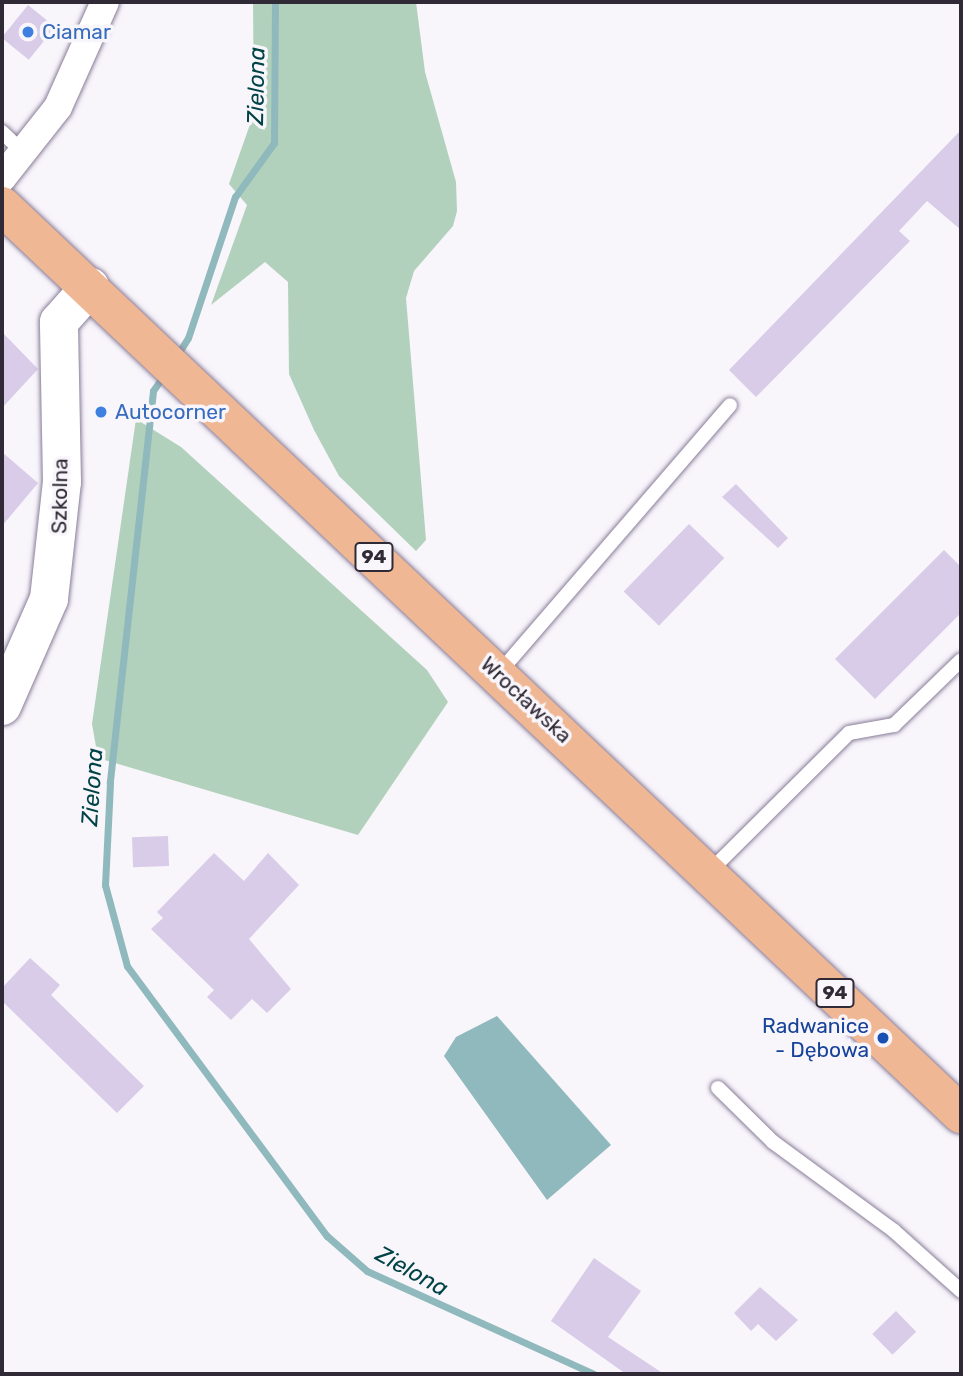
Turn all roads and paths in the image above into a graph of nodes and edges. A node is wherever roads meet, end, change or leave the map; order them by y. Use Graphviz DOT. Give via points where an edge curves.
graph roads {
  1 [pos="105,2"];
  2 [pos="2,132"];
  3 [pos="24,153"];
  4 [pos="2,178"];
  5 [pos="2,206"];
  6 [pos="90,287"];
  7 [pos="730,405"];
  8 [pos="961,660"];
  9 [pos="498,674"];
  10 [pos="2,706"];
  11 [pos="709,872"];
  12 [pos="718,1088"];
  13 [pos="961,1114"];
  14 [pos="961,1291"];
  1 -- 3 [label="street" via="58,107"];
  2 -- 3 [label="lane"];
  3 -- 4 [label="street"];
  5 -- 6 [label="main road, 94"];
  6 -- 9 [label="main road, Wrocławska / 94"];
  6 -- 10 [label="street, Szkolna" via="59,322 62,482 49,599"];
  7 -- 9 [label="lane"];
  8 -- 11 [label="lane" via="894,725 849,733"];
  9 -- 11 [label="main road, Wrocławska / 94"];
  11 -- 13 [label="main road, Wrocławska / 94"];
  12 -- 14 [label="lane" via="773,1142 894,1231"];
}
